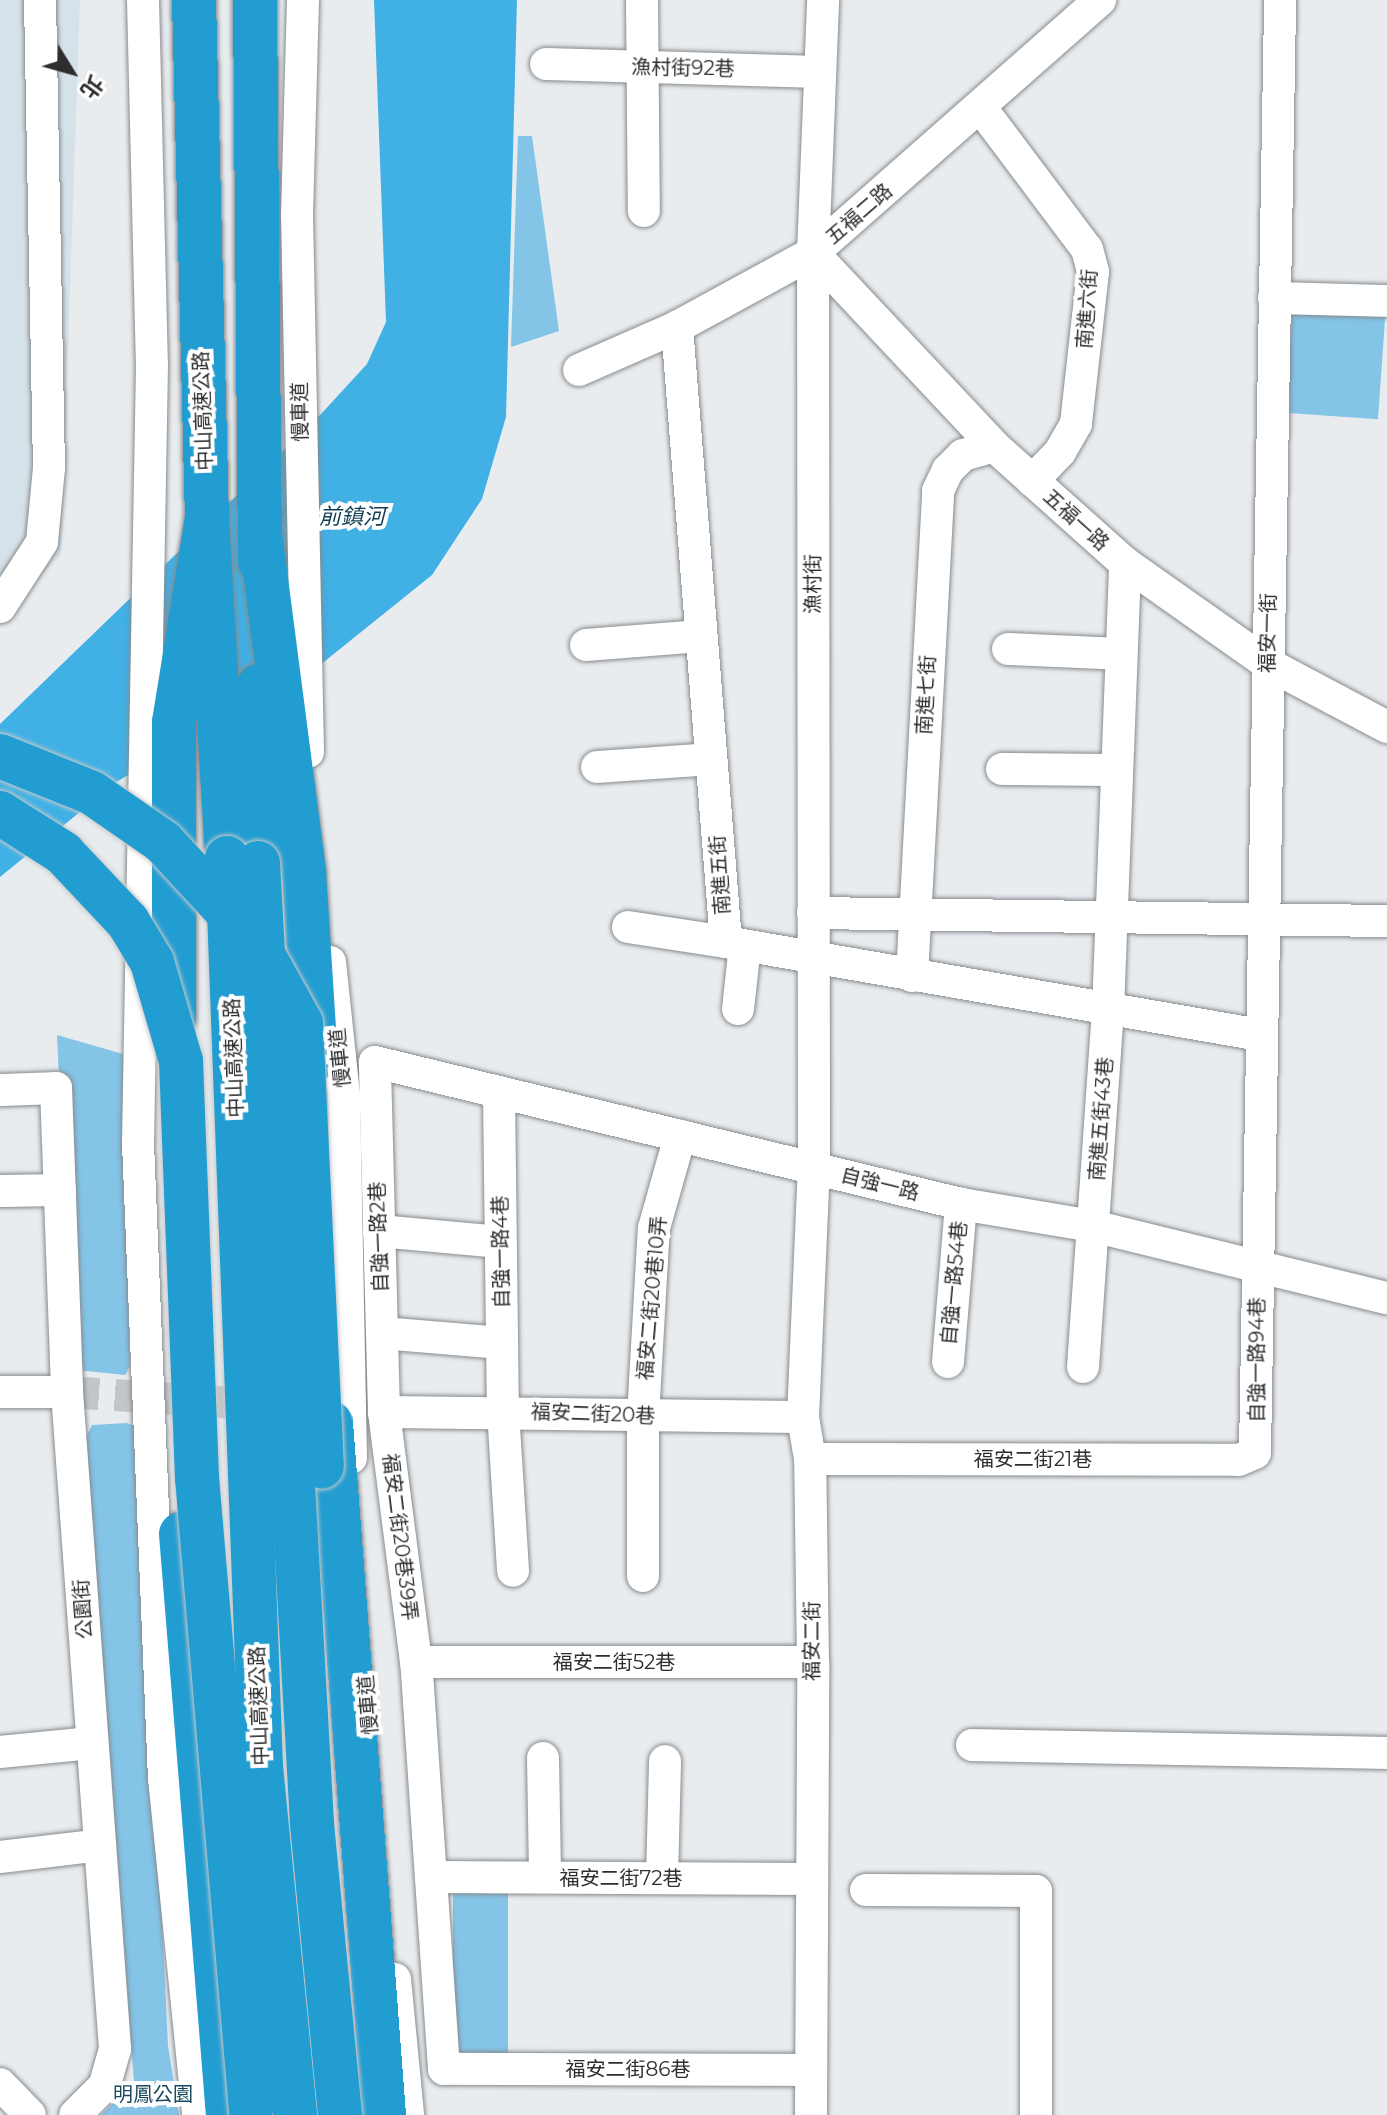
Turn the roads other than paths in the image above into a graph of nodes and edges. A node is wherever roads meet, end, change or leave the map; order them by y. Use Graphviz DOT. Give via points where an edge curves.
graph roads {
  1 [pos="40,0"];
  2 [pos="143,0"];
  3 [pos="194,0"];
  4 [pos="255,0"];
  5 [pos="303,0"];
  6 [pos="642,0"];
  7 [pos="823,0"];
  8 [pos="1100,0"];
  9 [pos="1280,0"];
  10 [pos="546,64"];
  11 [pos="643,67"];
  12 [pos="820,72"];
  13 [pos="981,108"];
  14 [pos="644,211"];
  15 [pos="813,253"];
  16 [pos="1274,298"];
  17 [pos="1387,301"];
  18 [pos="677,327"];
  19 [pos="579,370"];
  20 [pos="994,446"];
  21 [pos="1032,481"];
  22 [pos="207,519"];
  23 [pos="260,533"];
  24 [pos="1125,563"];
  25 [pos="0,607"];
  26 [pos="701,636"];
  27 [pos="586,645"];
  28 [pos="1008,649"];
  29 [pos="1121,654"];
  30 [pos="1268,664"];
  31 [pos="295,714"];
  32 [pos="1387,727"];
  33 [pos="0,729"];
  34 [pos="0,756"];
  35 [pos="711,759"];
  36 [pos="597,767"];
  37 [pos="1002,769"];
  38 [pos="1116,770"];
  39 [pos="160,783"];
  40 [pos="0,813"];
  41 [pos="0,843"];
  42 [pos="813,913"];
  43 [pos="914,914"];
  44 [pos="1111,917"];
  45 [pos="1263,919"];
  46 [pos="1387,921"];
  47 [pos="628,927"];
  48 [pos="738,944"];
  49 [pos="813,958"];
  50 [pos="912,976"];
  51 [pos="738,1009"];
  52 [pos="1108,1011"];
  53 [pos="301,1023"];
  54 [pos="1260,1035"];
  55 [pos="375,1062"];
  56 [pos="182,1080"];
  57 [pos="0,1090"];
  58 [pos="499,1092"];
  59 [pos="680,1136"];
  60 [pos="814,1168"];
  61 [pos="60,1190"];
  62 [pos="0,1191"];
  63 [pos="961,1204"];
  64 [pos="1093,1226"];
  65 [pos="379,1231"];
  66 [pos="501,1242"];
  67 [pos="1256,1266"];
  68 [pos="1387,1298"];
  69 [pos="382,1333"];
  70 [pos="502,1343"];
  71 [pos="948,1362"];
  72 [pos="1083,1367"];
  73 [pos="0,1392"];
  74 [pos="67,1392"];
  75 [pos="503,1411"];
  76 [pos="384,1412"];
  77 [pos="643,1416"];
  78 [pos="803,1417"];
  79 [pos="1255,1453"];
  80 [pos="810,1459"];
  81 [pos="513,1571"];
  82 [pos="643,1576"];
  83 [pos="416,1662"];
  84 [pos="813,1662"];
  85 [pos="92,1743"];
  86 [pos="972,1745"];
  87 [pos="0,1752"];
  88 [pos="1387,1753"];
  89 [pos="543,1758"];
  90 [pos="665,1761"];
  91 [pos="100,1845"];
  92 [pos="0,1857"];
  93 [pos="431,1877"];
  94 [pos="545,1877"];
  95 [pos="662,1878"];
  96 [pos="812,1879"];
  97 [pos="866,1890"];
  98 [pos="444,2069"];
  99 [pos="811,2070"];
  100 [pos="0,2084"];
  101 [pos="243,2113"];
  102 [pos="30,2115"];
  103 [pos="75,2115"];
  104 [pos="198,2115"];
  105 [pos="295,2115"];
  106 [pos="340,2115"];
  107 [pos="364,2115"];
  108 [pos="384,2115"];
  109 [pos="408,2115"];
  110 [pos="811,2115"];
  111 [pos="1036,2115"];
  1 -- 25 [label="street" via="49,468 42,542"];
  2 -- 39 [label="street"];
  3 -- 22 [label="highway, 中山高速公路"];
  4 -- 23 [label="highway, 中山高速公路"];
  5 -- 31 [label="street, 慢車道"];
  6 -- 11 [label="street"];
  7 -- 12 [label="street, 漁村街"];
  8 -- 13 [label="street, 五福二路"];
  9 -- 16 [label="street, 福安一街"];
  10 -- 11 [label="street, 漁村街92巷"];
  11 -- 12 [label="street, 漁村街92巷"];
  11 -- 14 [label="street"];
  12 -- 15 [label="street, 漁村街"];
  13 -- 15 [label="street, 五福二路"];
  13 -- 21 [label="street, 南進六街" via="1087,249 1093,272 1076,424 1060,452"];
  15 -- 18 [label="street, 五福二路"];
  15 -- 20 [label="street, 五福一路"];
  15 -- 42 [label="street, 漁村街"];
  16 -- 17 [label="street"];
  16 -- 30 [label="street, 福安一街"];
  18 -- 19 [label="street, 五福二路"];
  18 -- 26 [label="street, 南進五街"];
  20 -- 21 [label="street, 五福一路"];
  20 -- 43 [label="street, 南進七街" via="963,455 938,491"];
  21 -- 24 [label="street, 五福一路"];
  22 -- 39 [label="highway"];
  22 -- 105 [label="highway, 中山高速公路, bridge" via="227,858 261,1767"];
  23 -- 31 [label="highway"];
  23 -- 106 [label="highway, 中山高速公路, bridge" via="258,863 312,1824"];
  24 -- 29 [label="street"];
  24 -- 30 [label="street, 五福一路"];
  26 -- 27 [label="street"];
  26 -- 35 [label="street, 南進五街"];
  28 -- 29 [label="street"];
  29 -- 38 [label="street"];
  30 -- 32 [label="street, 五福一路"];
  30 -- 45 [label="street, 福安一街"];
  31 -- 108 [label="highway" via="318,1089 328,1388"];
  31 -- 109 [label="street, 慢車道" via="344,1095 353,1542"];
  33 -- 53 [label="highway, bridge" via="126,787 216,865 271,939 291,980"];
  34 -- 53 [label="highway, bridge" via="92,793 163,842 257,944"];
  35 -- 36 [label="street"];
  35 -- 48 [label="street, 南進五街" via="726,942"];
  37 -- 38 [label="street"];
  38 -- 44 [label="street"];
  39 -- 101 [label="highway" via="175,1449"];
  39 -- 104 [label="street" via="138,1143 164,1778"];
  40 -- 56 [label="highway, bridge" via="63,853 128,922 167,1001"];
  41 -- 56 [label="highway, bridge" via="57,877 129,958 165,1027"];
  42 -- 43 [label="street"];
  42 -- 49 [label="street, 漁村街"];
  43 -- 44 [label="street"];
  43 -- 50 [label="street, 南進七街"];
  44 -- 45 [label="street"];
  44 -- 52 [label="street"];
  45 -- 46 [label="street"];
  45 -- 54 [label="street, 福安一街"];
  47 -- 48 [label="street"];
  48 -- 49 [label="street"];
  48 -- 51 [label="street"];
  49 -- 50 [label="street"];
  49 -- 60 [label="street, 漁村街"];
  50 -- 52 [label="street"];
  52 -- 54 [label="street"];
  52 -- 64 [label="street, 南進五街43巷"];
  53 -- 107 [label="highway, bridge" via="345,1953"];
  54 -- 67 [label="street, 福安一街"];
  55 -- 58 [label="street, 自強一路"];
  55 -- 65 [label="street, 自強一路2巷"];
  56 -- 101 [label="highway, bridge" via="197,1478"];
  57 -- 61 [label="street, 公園街" via="56,1088"];
  58 -- 59 [label="street, 自強一路"];
  58 -- 66 [label="street, 自強一路4巷"];
  59 -- 60 [label="street, 自強一路"];
  59 -- 77 [label="street, 福安二街20巷10弄" via="654,1228"];
  60 -- 63 [label="street, 自強一路"];
  60 -- 78 [label="street, 福安二街"];
  61 -- 62 [label="street"];
  61 -- 74 [label="street, 公園街"];
  63 -- 64 [label="street, 自強一路"];
  63 -- 71 [label="street, 自強一路54巷"];
  64 -- 67 [label="street, 自強一路"];
  64 -- 72 [label="street, 南進五街43巷"];
  65 -- 66 [label="street"];
  65 -- 69 [label="street, 自強一路2巷"];
  66 -- 70 [label="street, 自強一路4巷"];
  67 -- 68 [label="street, 自強一路"];
  67 -- 79 [label="street, 自強一路94巷"];
  69 -- 70 [label="street"];
  69 -- 76 [label="street, 自強一路2巷"];
  70 -- 75 [label="street, 自強一路4巷"];
  73 -- 74 [label="street"];
  74 -- 85 [label="street, 公園街"];
  75 -- 76 [label="street, 福安二街20巷"];
  75 -- 77 [label="street, 福安二街20巷"];
  75 -- 81 [label="street, 自強一路4巷"];
  76 -- 83 [label="street, 福安二街20巷39弄"];
  77 -- 78 [label="street, 福安二街20巷"];
  77 -- 82 [label="street, 福安二街20巷10弄"];
  78 -- 80 [label="street, 福安二街"];
  79 -- 80 [label="street, 福安二街21巷" via="1239,1460"];
  80 -- 84 [label="street, 福安二街"];
  83 -- 84 [label="street, 福安二街52巷"];
  83 -- 93 [label="street, 福安二街20巷39弄"];
  84 -- 96 [label="street, 福安二街"];
  85 -- 87 [label="street"];
  85 -- 91 [label="street, 公園街"];
  86 -- 88 [label="street"];
  89 -- 94 [label="street"];
  90 -- 95 [label="street"];
  91 -- 92 [label="street"];
  91 -- 103 [label="street, 公園街" via="113,2066 105,2085"];
  93 -- 94 [label="street, 福安二街72巷"];
  93 -- 98 [label="street, 福安二街20巷39弄"];
  94 -- 95 [label="street, 福安二街72巷"];
  95 -- 96 [label="street, 福安二街72巷"];
  96 -- 99 [label="street, 福安二街"];
  97 -- 111 [label="street" via="1036,1891"];
  98 -- 99 [label="street, 福安二街86巷"];
  99 -- 110 [label="street, 福安二街"];
  100 -- 102 [label="street"];
}
